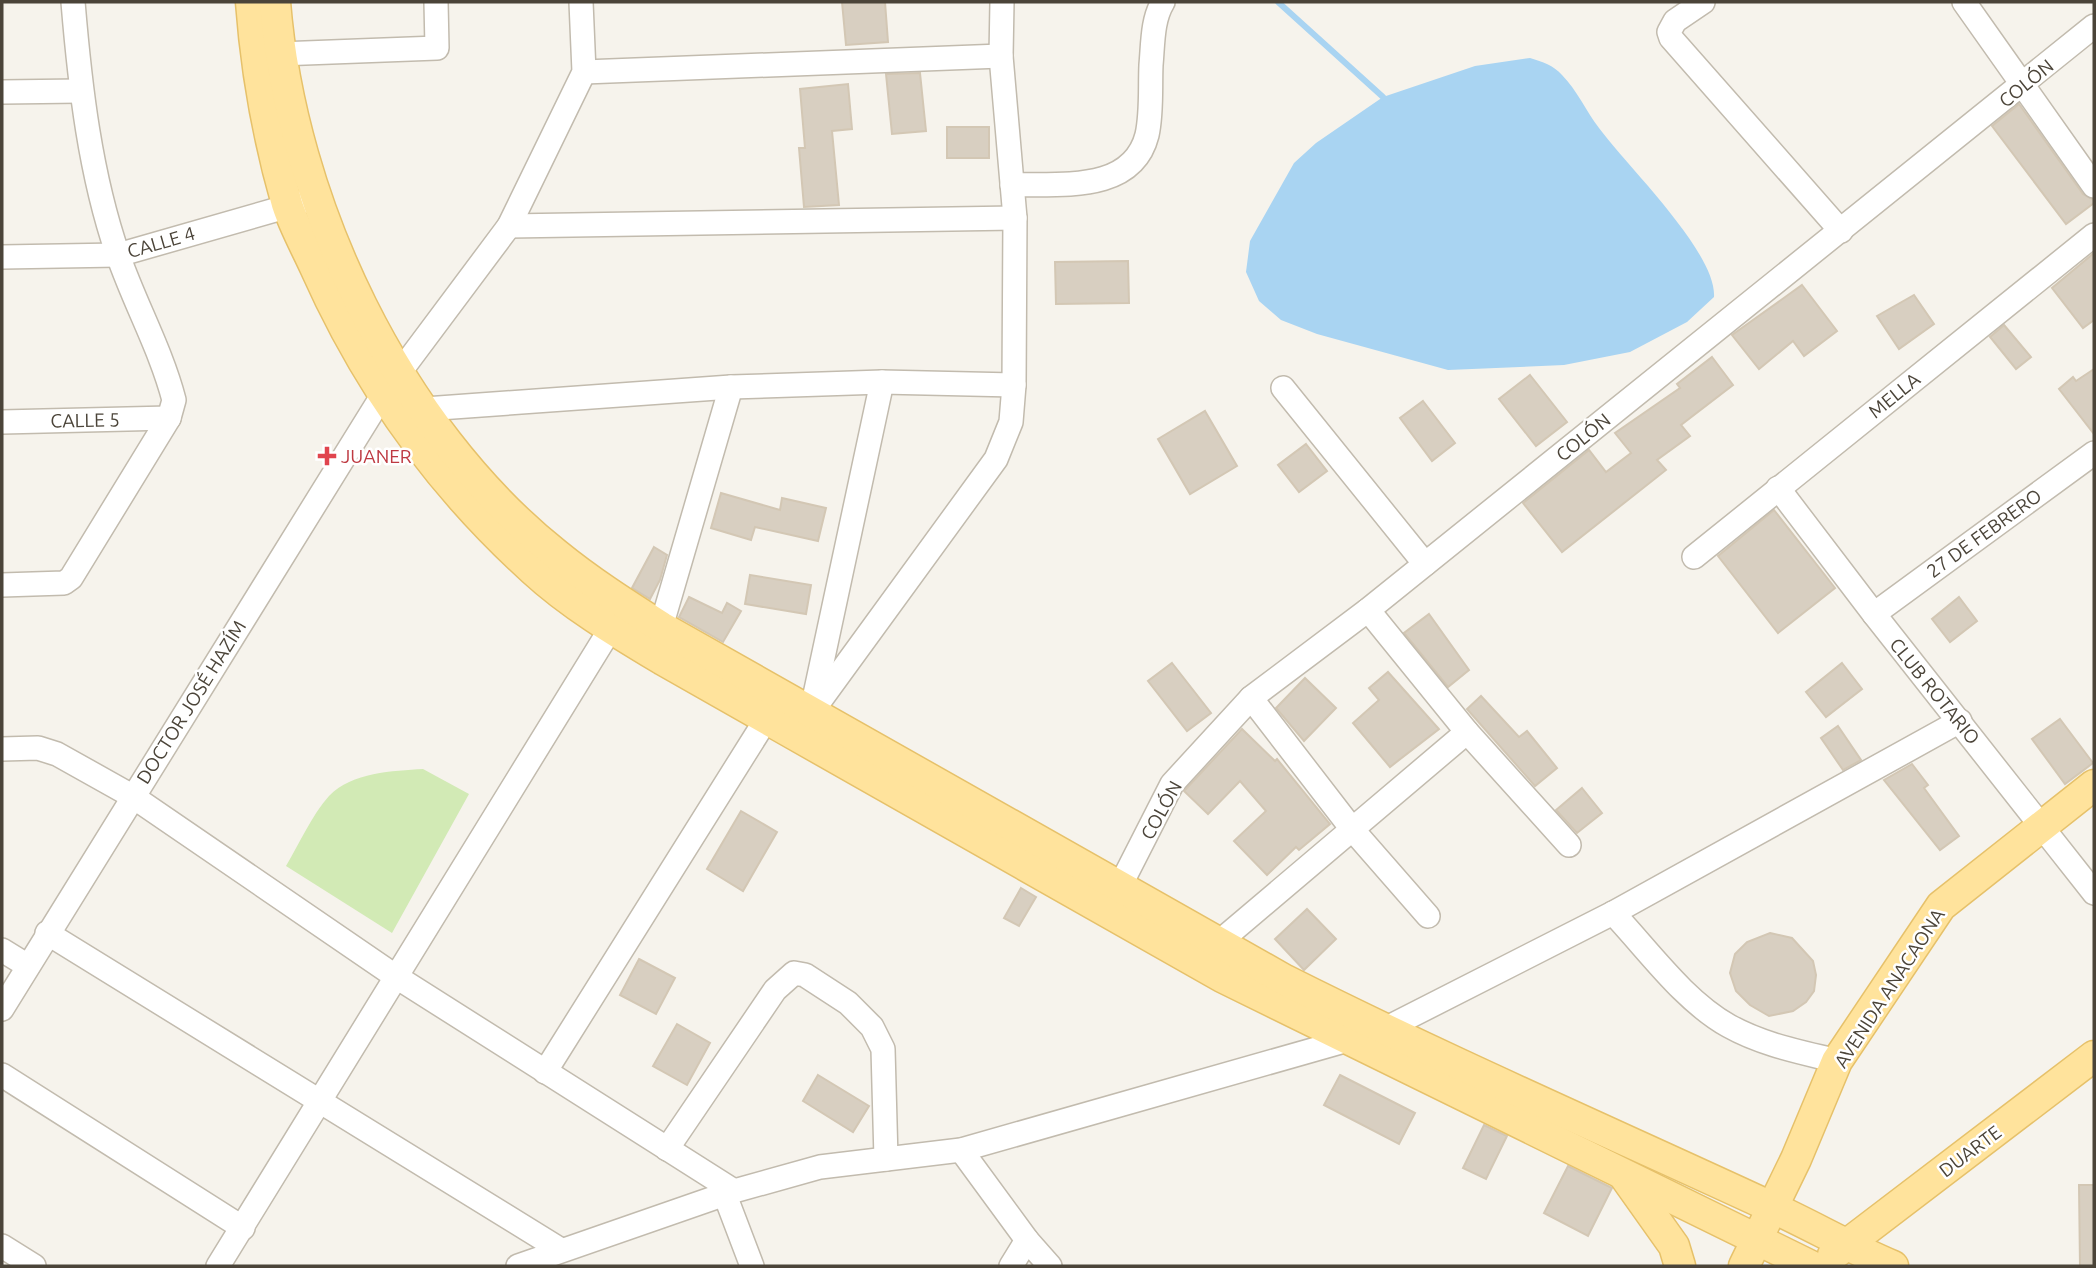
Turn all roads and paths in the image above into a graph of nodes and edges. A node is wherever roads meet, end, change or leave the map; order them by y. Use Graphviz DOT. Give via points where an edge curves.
graph roads {
  1 [pos="73,2"];
  2 [pos="251,2"];
  3 [pos="275,2"];
  4 [pos="436,2"];
  5 [pos="581,2"];
  6 [pos="1002,2"];
  7 [pos="1163,2"];
  8 [pos="1703,2"];
  9 [pos="1964,2"];
  10 [pos="2094,26"];
  11 [pos="279,54"];
  12 [pos="1001,56"];
  13 [pos="584,72"];
  14 [pos="2022,86"];
  15 [pos="80,91"];
  16 [pos="2,92"];
  17 [pos="1012,185"];
  18 [pos="2094,186"];
  19 [pos="317,198"];
  20 [pos="288,207"];
  21 [pos="1015,218"];
  22 [pos="509,226"];
  23 [pos="1841,231"];
  24 [pos="2094,235"];
  25 [pos="118,255"];
  26 [pos="2,257"];
  27 [pos="400,373"];
  28 [pos="882,382"];
  29 [pos="1014,385"];
  30 [pos="731,387"];
  31 [pos="1283,388"];
  32 [pos="382,396"];
  33 [pos="425,409"];
  34 [pos="169,418"];
  35 [pos="2,422"];
  36 [pos="2094,453"];
  37 [pos="1779,488"];
  38 [pos="1694,556"];
  39 [pos="1425,564"];
  40 [pos="2,585"];
  41 [pos="1368,610"];
  42 [pos="1874,614"];
  43 [pos="661,627"];
  44 [pos="611,628"];
  45 [pos="1251,698"];
  46 [pos="811,713"];
  47 [pos="767,719"];
  48 [pos="1960,721"];
  49 [pos="1466,732"];
  50 [pos="2,749"];
  51 [pos="2094,785"];
  52 [pos="132,796"];
  53 [pos="2042,825"];
  54 [pos="1352,829"];
  55 [pos="1569,845"];
  56 [pos="1119,888"];
  57 [pos="2094,893"];
  58 [pos="1613,913"];
  59 [pos="1428,916"];
  60 [pos="47,933"];
  61 [pos="1218,943"];
  62 [pos="2,950"];
  63 [pos="28,966"];
  64 [pos="395,976"];
  65 [pos="2,1009"];
  66 [pos="1383,1030"];
  67 [pos="1350,1041"];
  68 [pos="2094,1056"];
  69 [pos="1838,1061"];
  70 [pos="545,1072"];
  71 [pos="2,1075"];
  72 [pos="320,1102"];
  73 [pos="667,1149"];
  74 [pos="961,1150"];
  75 [pos="886,1159"];
  76 [pos="1623,1174"];
  77 [pos="729,1193"];
  78 [pos="1772,1207"];
  79 [pos="243,1228"];
  80 [pos="1027,1240"];
  81 [pos="2,1246"];
  82 [pos="1846,1246"];
  83 [pos="561,1250"];
  84 [pos="1750,1253"];
  85 [pos="34,1266"];
  86 [pos="218,1266"];
  87 [pos="517,1266"];
  88 [pos="752,1266"];
  89 [pos="1011,1266"];
  90 [pos="1050,1266"];
  91 [pos="1680,1266"];
  92 [pos="1811,1266"];
  93 [pos="1817,1266"];
  94 [pos="1893,1266"];
  1 -- 15 [label="street"];
  2 -- 20 [label="main road" via="268,127"];
  3 -- 11 [label="main road"];
  4 -- 11 [label="street" via="437,48"];
  5 -- 13 [label="street"];
  6 -- 12 [label="street"];
  7 -- 17 [label="street" via="1157,11 1153,41 1147,134 1131,165 1103,181"];
  8 -- 23 [label="street" via="1675,20 1671,38"];
  9 -- 14 [label="street"];
  10 -- 14 [label="street, COLÓN"];
  11 -- 19 [label="main road"];
  12 -- 13 [label="street"];
  12 -- 17 [label="street"];
  13 -- 22 [label="street, DOCTOR JOSÉ HAZÍM"];
  14 -- 18 [label="street"];
  14 -- 23 [label="street, COLÓN"];
  15 -- 16 [label="street"];
  15 -- 25 [label="street"];
  17 -- 21 [label="street"];
  19 -- 20 [label="street, CALLE 4"];
  19 -- 27 [label="main road" via="342,263"];
  20 -- 25 [label="street, CALLE 4"];
  20 -- 32 [label="main road" via="334,311"];
  21 -- 22 [label="street"];
  21 -- 29 [label="street"];
  22 -- 27 [label="street, DOCTOR JOSÉ HAZÍM"];
  23 -- 39 [label="street, COLÓN"];
  24 -- 37 [label="street, MELLA"];
  25 -- 26 [label="street, CALLE 4"];
  25 -- 34 [label="street" via="169,380 174,400"];
  27 -- 32 [label="street, DOCTOR JOSÉ HAZÍM"];
  27 -- 33 [label="main road"];
  28 -- 29 [label="street"];
  28 -- 30 [label="street"];
  28 -- 46 [label="street"];
  29 -- 46 [label="street" via="1011,422 996,459"];
  30 -- 33 [label="street"];
  30 -- 43 [label="street"];
  31 -- 39 [label="street"];
  32 -- 44 [label="main road" via="476,513 534,571"];
  32 -- 52 [label="street, DOCTOR JOSÉ HAZÍM"];
  33 -- 43 [label="main road" via="462,459 554,553"];
  34 -- 35 [label="street, CALLE 5"];
  34 -- 40 [label="street" via="71,578 64,583"];
  36 -- 42 [label="street, 27 DE FEBRERO"];
  37 -- 38 [label="street, MELLA"];
  37 -- 42 [label="street, CLUB ROTARIO"];
  39 -- 41 [label="street, COLÓN"];
  41 -- 45 [label="street, COLÓN"];
  41 -- 49 [label="street"];
  42 -- 48 [label="street, CLUB ROTARIO"];
  43 -- 46 [label="main road"];
  44 -- 47 [label="main road"];
  44 -- 64 [label="street"];
  45 -- 54 [label="street"];
  45 -- 56 [label="street, COLÓN" via="1172,784"];
  46 -- 56 [label="main road"];
  47 -- 67 [label="main road" via="1222,976"];
  47 -- 70 [label="street"];
  48 -- 53 [label="street, CLUB ROTARIO"];
  48 -- 58 [label="street"];
  49 -- 54 [label="street"];
  49 -- 55 [label="street"];
  50 -- 52 [label="street" via="38,748 57,754"];
  51 -- 53 [label="main road, AVENIDA ANACAONA"];
  52 -- 60 [label="street, DOCTOR JOSÉ HAZÍM"];
  52 -- 64 [label="street"];
  53 -- 57 [label="street, CLUB ROTARIO"];
  53 -- 69 [label="main road, AVENIDA ANACAONA" via="1941,906"];
  54 -- 59 [label="street"];
  54 -- 61 [label="street"];
  56 -- 61 [label="main road"];
  58 -- 66 [label="street"];
  58 -- 69 [label="street" via="1696,1001 1727,1025 1761,1041"];
  60 -- 63 [label="street, DOCTOR JOSÉ HAZÍM"];
  60 -- 72 [label="street"];
  61 -- 66 [label="main road"];
  62 -- 63 [label="street"];
  63 -- 65 [label="street, DOCTOR JOSÉ HAZÍM"];
  64 -- 70 [label="street"];
  64 -- 72 [label="street"];
  66 -- 67 [label="street"];
  66 -- 78 [label="main road"];
  67 -- 74 [label="street"];
  67 -- 76 [label="main road"];
  68 -- 82 [label="main road, DUARTE"];
  69 -- 78 [label="main road, AVENIDA ANACAONA"];
  70 -- 73 [label="street"];
  71 -- 79 [label="street"];
  72 -- 79 [label="street"];
  72 -- 83 [label="street"];
  73 -- 75 [label="street" via="775,990 794,973 805,975 848,1003 872,1027 883,1049"];
  73 -- 77 [label="street"];
  74 -- 75 [label="street"];
  74 -- 80 [label="street"];
  75 -- 77 [label="street" via="820,1167"];
  76 -- 84 [label="main road"];
  76 -- 91 [label="main road" via="1674,1246"];
  77 -- 83 [label="street"];
  77 -- 88 [label="street"];
  78 -- 82 [label="main road"];
  78 -- 84 [label="main road, AVENIDA ANACAONA"];
  79 -- 86 [label="street"];
  80 -- 89 [label="street"];
  80 -- 90 [label="street"];
  81 -- 85 [label="street"];
  82 -- 93 [label="main road, DUARTE"];
  82 -- 94 [label="main road"];
  83 -- 87 [label="street"];
  84 -- 92 [label="main road"];
}
